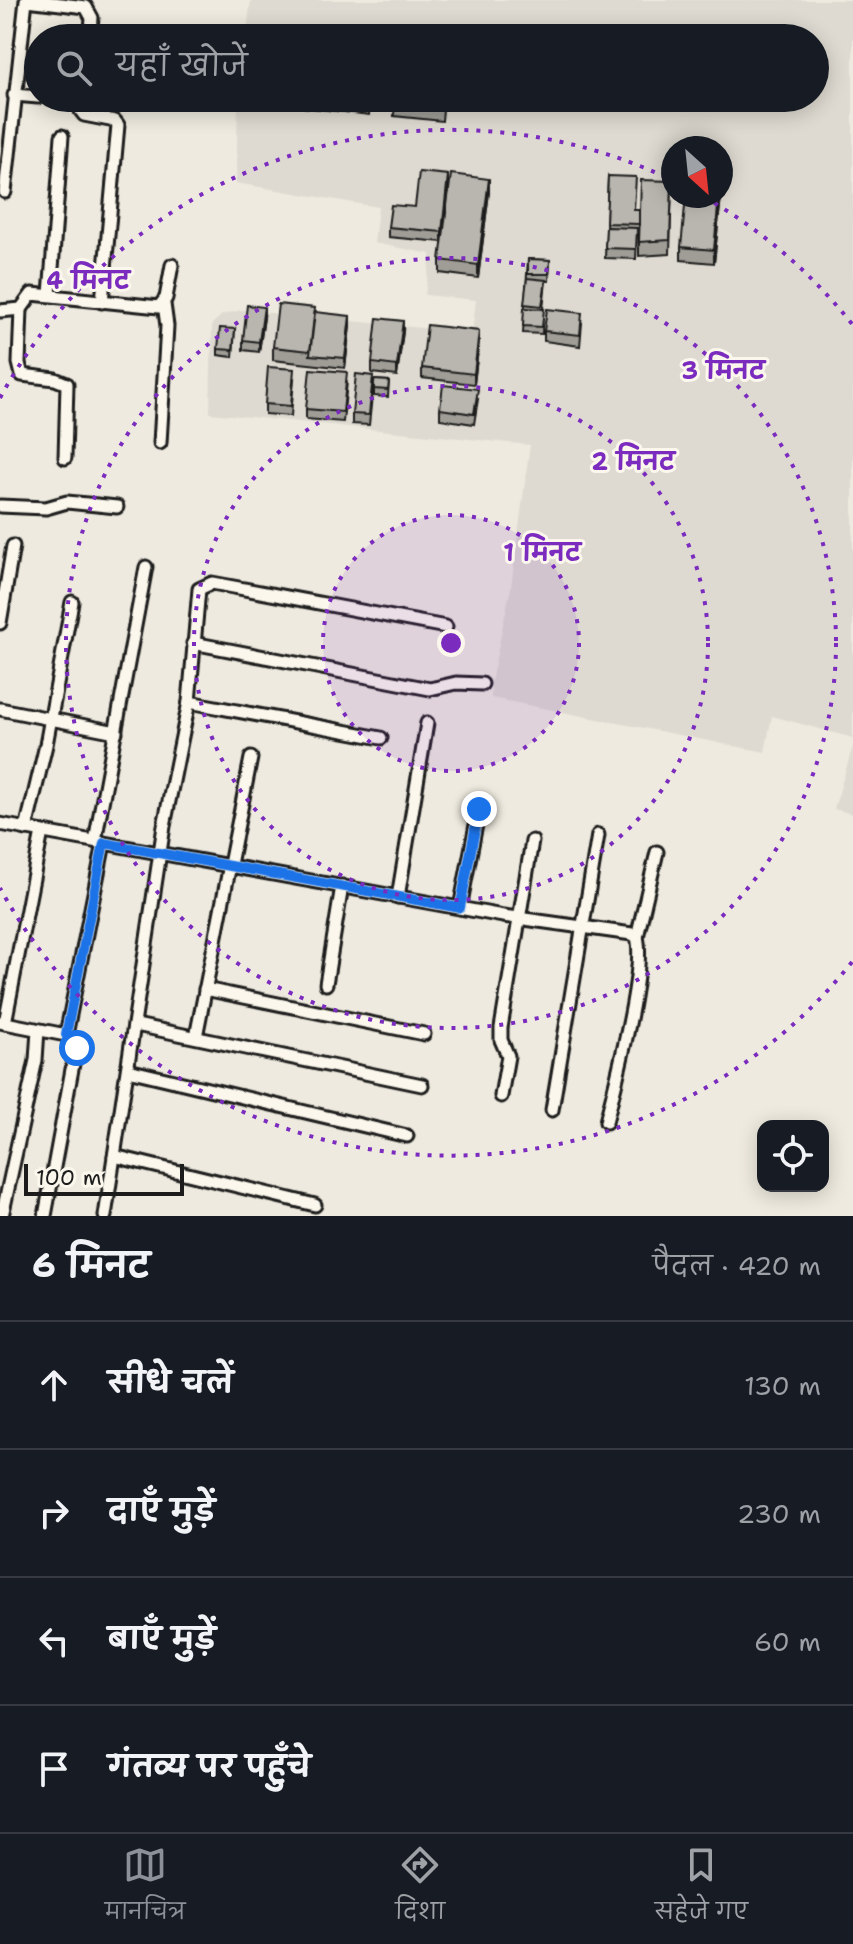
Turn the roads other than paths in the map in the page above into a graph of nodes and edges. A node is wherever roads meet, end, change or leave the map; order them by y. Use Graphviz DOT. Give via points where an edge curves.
graph roads {
  1 [pos="26,0"];
  2 [pos="78,3"];
  3 [pos="91,24"];
  4 [pos="14,95"];
  5 [pos="24,96"];
  6 [pos="82,112"];
  7 [pos="62,136"];
  8 [pos="5,192"];
  9 [pos="172,265"];
  10 [pos="50,295"];
  11 [pos="102,302"];
  12 [pos="164,304"];
  13 [pos="21,309"];
  14 [pos="0,311"];
  15 [pos="160,443"];
  16 [pos="65,458"];
  17 [pos="0,506"];
  18 [pos="117,507"];
  19 [pos="13,546"];
  20 [pos="146,567"];
  21 [pos="72,602"];
  22 [pos="0,623"];
  23 [pos="446,627"];
  24 [pos="193,643"];
  25 [pos="482,684"];
  26 [pos="189,702"];
  27 [pos="0,709"];
  28 [pos="52,719"];
  29 [pos="427,723"];
  30 [pos="116,732"];
  31 [pos="381,738"];
  32 [pos="251,758"];
  33 [pos="479,809"];
  34 [pos="0,824"];
  35 [pos="26,829"];
  36 [pos="42,832"];
  37 [pos="598,835"];
  38 [pos="532,841"];
  39 [pos="99,842"];
  40 [pos="657,852"];
  41 [pos="161,853"];
  42 [pos="229,865"];
  43 [pos="342,886"];
  44 [pos="398,897"];
  45 [pos="460,908"];
  46 [pos="520,918"];
  47 [pos="583,927"];
  48 [pos="637,937"];
  49 [pos="326,984"];
  50 [pos="205,989"];
  51 [pos="3,1023"];
  52 [pos="136,1025"];
  53 [pos="38,1030"];
  54 [pos="424,1034"];
  55 [pos="66,1035"];
  56 [pos="196,1037"];
  57 [pos="128,1070"];
  58 [pos="422,1085"];
  59 [pos="501,1096"];
  60 [pos="552,1110"];
  61 [pos="606,1122"];
  62 [pos="407,1136"];
  63 [pos="114,1156"];
  64 [pos="315,1205"];
  65 [pos="2,1216"];
  66 [pos="45,1216"];
  67 [pos="105,1216"];
  1 -- 2 [label="street"];
  1 -- 4 [label="street"];
  2 -- 3 [label="street" via="91,12"];
  4 -- 5 [label="street"];
  4 -- 8 [label="street"];
  6 -- 11 [label="street" via="118,125"];
  7 -- 10 [label="street"];
  9 -- 12 [label="street"];
  10 -- 11 [label="street"];
  10 -- 13 [label="street" via="32,294"];
  11 -- 12 [label="street"];
  12 -- 15 [label="street"];
  13 -- 14 [label="street"];
  13 -- 16 [label="street" via="22,375 67,384"];
  17 -- 18 [label="street" via="46,508 67,502"];
  19 -- 22 [label="street"];
  20 -- 30 [label="street"];
  21 -- 28 [label="street"];
  23 -- 24 [label="street" via="212,583 199,589"];
  24 -- 25 [label="street" via="430,689"];
  24 -- 26 [label="street"];
  26 -- 31 [label="street"];
  26 -- 41 [label="street"];
  27 -- 28 [label="street"];
  28 -- 30 [label="street"];
  28 -- 35 [label="street"];
  29 -- 44 [label="street"];
  30 -- 39 [label="street"];
  32 -- 42 [label="street"];
  33 -- 45 [label="street"];
  34 -- 35 [label="street"];
  35 -- 36 [label="street"];
  36 -- 39 [label="street"];
  36 -- 51 [label="street"];
  37 -- 47 [label="street"];
  38 -- 46 [label="street"];
  39 -- 41 [label="street"];
  39 -- 55 [label="street"];
  40 -- 48 [label="street"];
  41 -- 42 [label="street"];
  41 -- 52 [label="street"];
  42 -- 43 [label="street"];
  42 -- 50 [label="street"];
  43 -- 44 [label="street"];
  43 -- 49 [label="street"];
  44 -- 45 [label="street"];
  45 -- 46 [label="street"];
  46 -- 47 [label="street"];
  46 -- 59 [label="street" via="501,1028 508,1056"];
  47 -- 48 [label="street"];
  47 -- 60 [label="street"];
  48 -- 61 [label="street" via="624,1048"];
  50 -- 54 [label="street"];
  50 -- 56 [label="street"];
  51 -- 53 [label="street"];
  52 -- 56 [label="street"];
  52 -- 57 [label="street"];
  53 -- 55 [label="street"];
  53 -- 65 [label="street"];
  55 -- 66 [label="street" via="77,1048"];
  56 -- 58 [label="street"];
  57 -- 62 [label="street"];
  57 -- 63 [label="street"];
  63 -- 64 [label="street"];
  63 -- 67 [label="street"];
}
